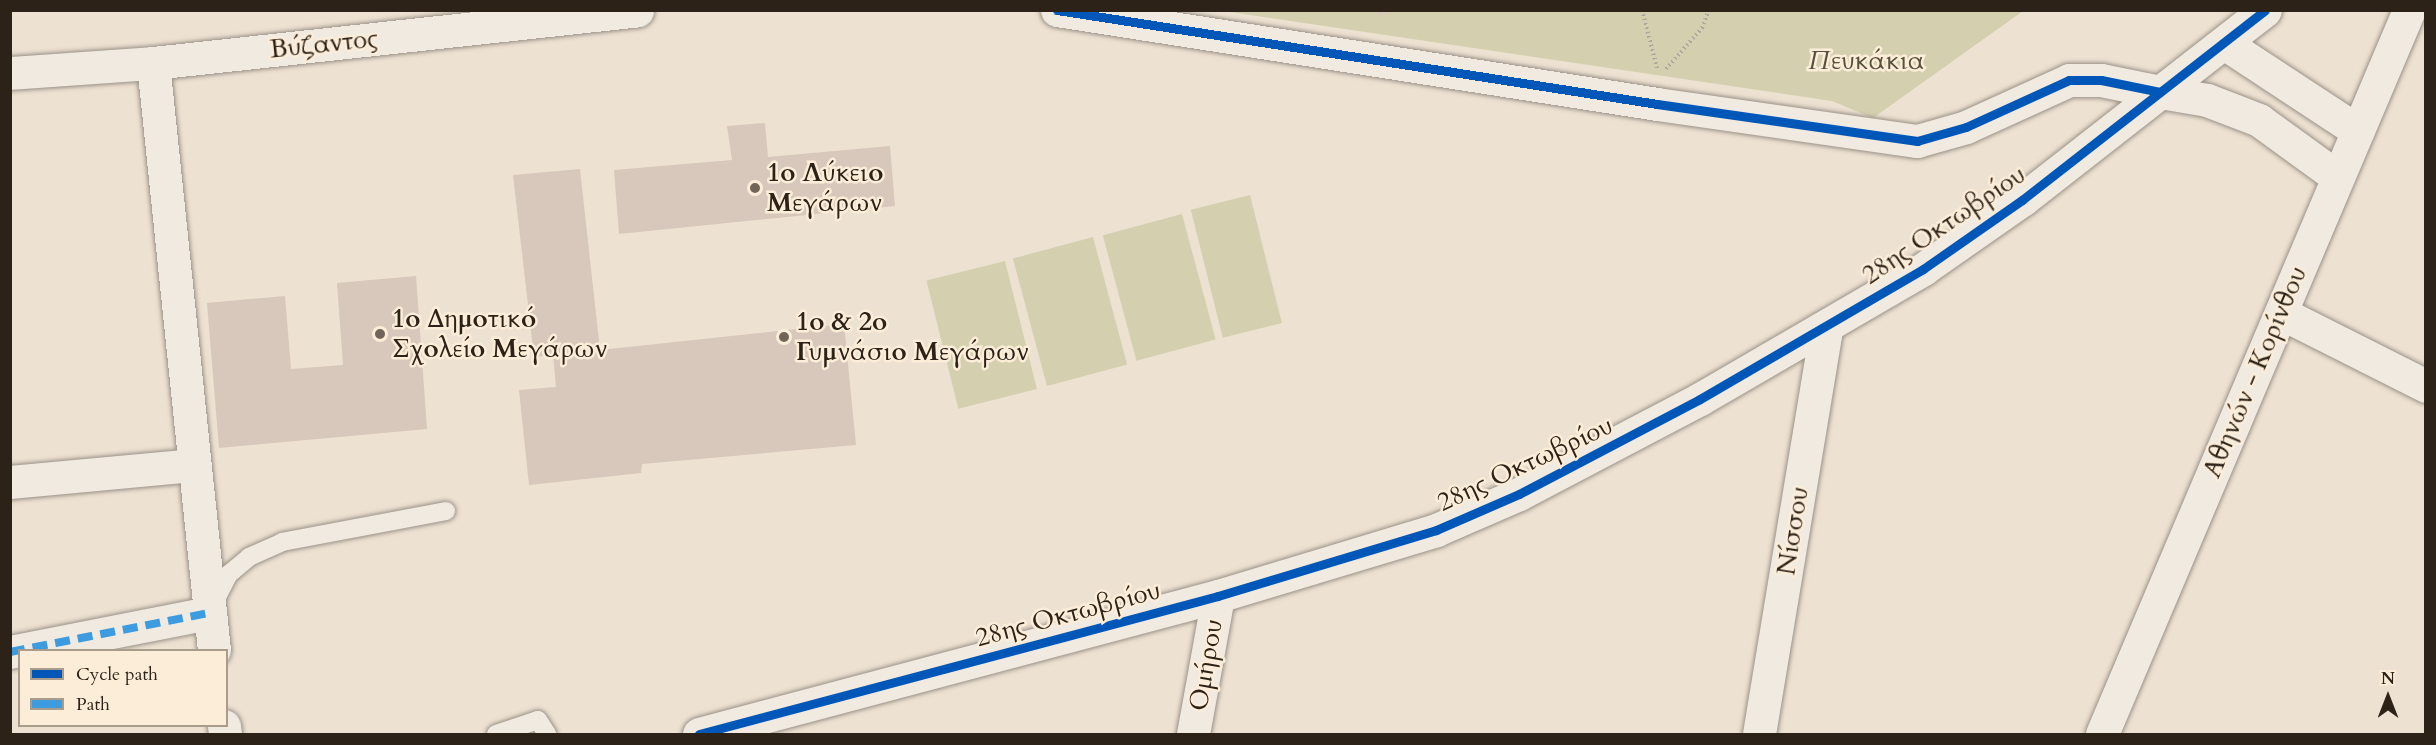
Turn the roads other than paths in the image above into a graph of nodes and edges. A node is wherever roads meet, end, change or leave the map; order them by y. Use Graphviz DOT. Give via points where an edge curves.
graph roads {
  1 [pos="637,10"];
  2 [pos="1056,10"];
  3 [pos="2265,10"];
  4 [pos="2414,14"];
  5 [pos="2224,43"];
  6 [pos="153,63"];
  7 [pos="10,73"];
  8 [pos="2160,92"];
  9 [pos="2358,130"];
  10 [pos="2336,176"];
  11 [pos="2281,314"];
  12 [pos="1826,328"];
  13 [pos="2426,386"];
  14 [pos="192,465"];
  15 [pos="10,482"];
  16 [pos="446,512"];
  17 [pos="1218,596"];
  18 [pos="209,613"];
  19 [pos="25,649"];
  20 [pos="214,649"];
  21 [pos="2108,729"];
  22 [pos="496,735"];
  23 [pos="547,735"];
  24 [pos="699,735"];
  25 [pos="1193,735"];
  26 [pos="1760,735"];
  1 -- 6 [label="street, Βύζαντος"];
  2 -- 8 [label="street" via="1657,105 1917,141 1966,127 2069,80 2101,80"];
  3 -- 5 [label="street, 28ης Οκτωβρίου"];
  4 -- 9 [label="street, Αθηνών - Κορίνθου"];
  5 -- 8 [label="street, 28ης Οκτωβρίου"];
  5 -- 9 [label="street"];
  6 -- 7 [label="street, Βύζαντος"];
  6 -- 14 [label="street"];
  8 -- 10 [label="street" via="2207,100 2251,116"];
  8 -- 12 [label="street, 28ης Οκτωβρίου" via="2022,200 1923,269"];
  9 -- 10 [label="street, Αθηνών - Κορίνθου"];
  10 -- 11 [label="street, Αθηνών - Κορίνθου"];
  11 -- 13 [label="street"];
  11 -- 21 [label="street, Αθηνών - Κορίνθου"];
  12 -- 17 [label="street, 28ης Οκτωβρίου" via="1589,461 1519,494 1436,530"];
  12 -- 26 [label="street, Νίσσου"];
  14 -- 15 [label="street"];
  14 -- 18 [label="street"];
  16 -- 18 [label="lane" via="282,542 249,557 229,574"];
  17 -- 24 [label="street, 28ης Οκτωβρίου"];
  17 -- 25 [label="street, Ομήρου"];
  18 -- 19 [label="street"];
  18 -- 20 [label="street"];
  22 -- 23 [label="lane" via="538,720"];
}
